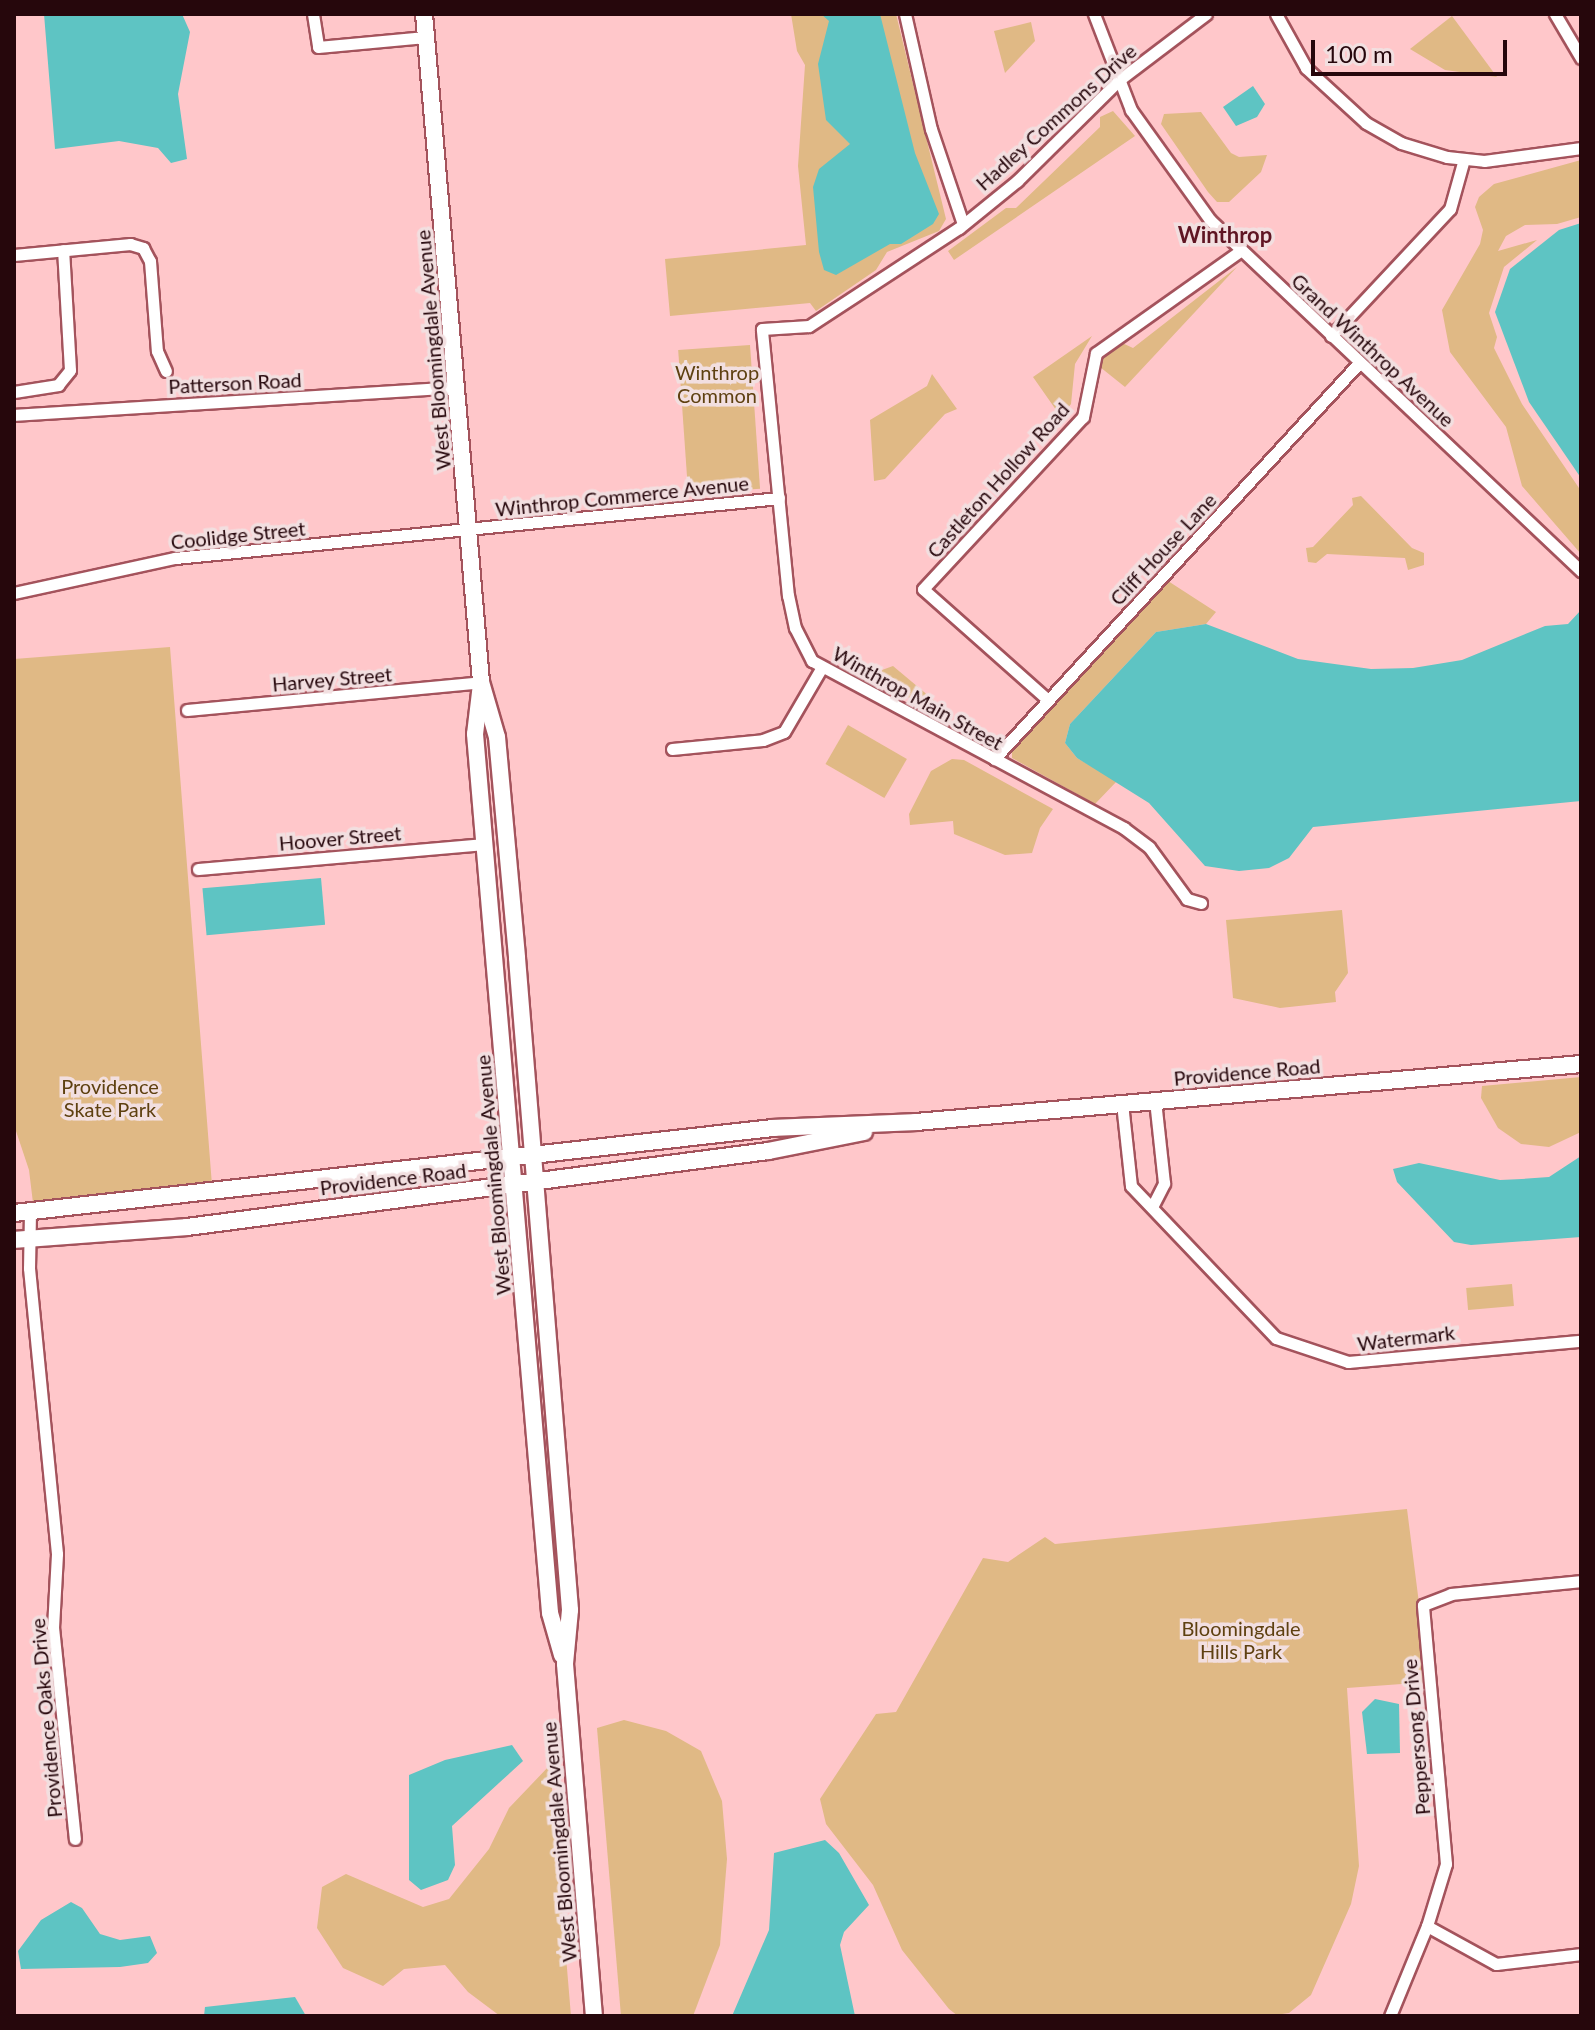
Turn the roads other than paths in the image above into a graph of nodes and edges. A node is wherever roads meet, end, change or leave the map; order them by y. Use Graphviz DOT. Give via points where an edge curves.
graph roads {
  1 [pos="313,14"];
  2 [pos="424,14"];
  3 [pos="905,14"];
  4 [pos="1094,14"];
  5 [pos="1206,14"];
  6 [pos="1276,14"];
  7 [pos="1555,14"];
  8 [pos="426,37"];
  9 [pos="1581,58"];
  10 [pos="1119,80"];
  11 [pos="1581,148"];
  12 [pos="1464,159"];
  13 [pos="963,224"];
  14 [pos="63,250"];
  15 [pos="1240,251"];
  16 [pos="14,255"];
  17 [pos="762,329"];
  18 [pos="1331,336"];
  19 [pos="1359,363"];
  20 [pos="166,371"];
  21 [pos="457,387"];
  22 [pos="14,392"];
  23 [pos="14,415"];
  24 [pos="779,498"];
  25 [pos="469,530"];
  26 [pos="1581,571"];
  27 [pos="14,593"];
  28 [pos="822,667"];
  29 [pos="481,682"];
  30 [pos="1048,700"];
  31 [pos="187,710"];
  32 [pos="475,734"];
  33 [pos="672,749"];
  34 [pos="994,759"];
  35 [pos="506,832"];
  36 [pos="485,844"];
  37 [pos="198,869"];
  38 [pos="1201,903"];
  39 [pos="1581,1064"];
  40 [pos="1155,1100"];
  41 [pos="1122,1103"];
  42 [pos="916,1122"];
  43 [pos="533,1154"];
  44 [pos="511,1155"];
  45 [pos="535,1181"];
  46 [pos="513,1184"];
  47 [pos="1152,1207"];
  48 [pos="22,1212"];
  49 [pos="23,1240"];
  50 [pos="1581,1341"];
  51 [pos="1581,1581"];
  52 [pos="565,1664"];
  53 [pos="75,1839"];
  54 [pos="1427,1926"];
  55 [pos="1581,1954"];
  56 [pos="594,2016"];
  57 [pos="1390,2016"];
  1 -- 8 [label="street" via="318,47"];
  2 -- 8 [label="main road, West Bloomingdale Avenue"];
  3 -- 13 [label="street" via="931,129"];
  4 -- 10 [label="street, Grand Winthrop Avenue"];
  5 -- 10 [label="street, Hadley Commons Drive"];
  6 -- 12 [label="street" via="1306,68 1366,123 1401,143"];
  7 -- 9 [label="street"];
  8 -- 21 [label="main road, West Bloomingdale Avenue"];
  10 -- 13 [label="street, Hadley Commons Drive" via="1017,181"];
  10 -- 15 [label="street, Grand Winthrop Avenue" via="1131,110 1183,187"];
  11 -- 12 [label="street" via="1525,160"];
  12 -- 18 [label="street" via="1450,209"];
  13 -- 17 [label="street, Hadley Commons Drive" via="809,326"];
  14 -- 16 [label="street"];
  14 -- 20 [label="street" via="130,244 143,248 150,261 157,351"];
  14 -- 22 [label="street" via="70,370 58,385"];
  15 -- 18 [label="street, Grand Winthrop Avenue"];
  15 -- 30 [label="street, Castleton Hollow Road" via="1096,353 1083,417 923,589"];
  17 -- 24 [label="street, Winthrop Main Street"];
  18 -- 19 [label="street, Grand Winthrop Avenue"];
  19 -- 26 [label="street, Grand Winthrop Avenue"];
  19 -- 30 [label="street, Cliff House Lane"];
  21 -- 23 [label="street, Patterson Road"];
  21 -- 25 [label="main road, West Bloomingdale Avenue"];
  24 -- 25 [label="street, Winthrop Commerce Avenue"];
  24 -- 28 [label="street, Winthrop Main Street" via="795,628 812,661"];
  25 -- 27 [label="street, Coolidge Street" via="175,558"];
  25 -- 29 [label="main road, West Bloomingdale Avenue"];
  28 -- 33 [label="street" via="784,732 763,740"];
  28 -- 34 [label="street, Winthrop Main Street"];
  29 -- 31 [label="street, Harvey Street"];
  29 -- 32 [label="main road, West Bloomingdale Avenue"];
  29 -- 35 [label="main road, West Bloomingdale Avenue" via="497,737"];
  30 -- 34 [label="street, Cliff House Lane"];
  32 -- 35 [label="main road" via="487,752 493,821"];
  32 -- 36 [label="main road, West Bloomingdale Avenue"];
  34 -- 38 [label="street, Winthrop Main Street" via="1136,836 1187,899"];
  35 -- 43 [label="main road, West Bloomingdale Avenue"];
  36 -- 37 [label="street, Hoover Street"];
  36 -- 44 [label="main road, West Bloomingdale Avenue"];
  39 -- 40 [label="main road, Providence Road"];
  40 -- 41 [label="main road, Providence Road"];
  40 -- 47 [label="street" via="1164,1183"];
  41 -- 42 [label="main road, Providence Road"];
  41 -- 47 [label="street, Watermark" via="1131,1186"];
  42 -- 43 [label="main road, Providence Road" via="773,1128"];
  42 -- 45 [label="main road, Providence Road" via="768,1151"];
  43 -- 44 [label="main road, Providence Road"];
  43 -- 45 [label="main road, West Bloomingdale Avenue"];
  44 -- 46 [label="main road, West Bloomingdale Avenue"];
  44 -- 48 [label="main road, Providence Road" via="285,1186"];
  45 -- 46 [label="main road, Providence Road"];
  45 -- 52 [label="main road, West Bloomingdale Avenue" via="570,1610"];
  46 -- 49 [label="main road, Providence Road" via="148,1231"];
  46 -- 52 [label="main road, West Bloomingdale Avenue" via="550,1613"];
  47 -- 50 [label="street, Watermark" via="1244,1308 1276,1338 1302,1349 1348,1362"];
  48 -- 49 [label="street, Providence Oaks Drive"];
  49 -- 53 [label="street, Providence Oaks Drive" via="57,1554 53,1627"];
  51 -- 54 [label="street, Peppersong Drive" via="1451,1594 1423,1605 1446,1864"];
  52 -- 56 [label="main road, West Bloomingdale Avenue"];
  54 -- 55 [label="street" via="1496,1964"];
  54 -- 57 [label="street, Peppersong Drive"];
}
